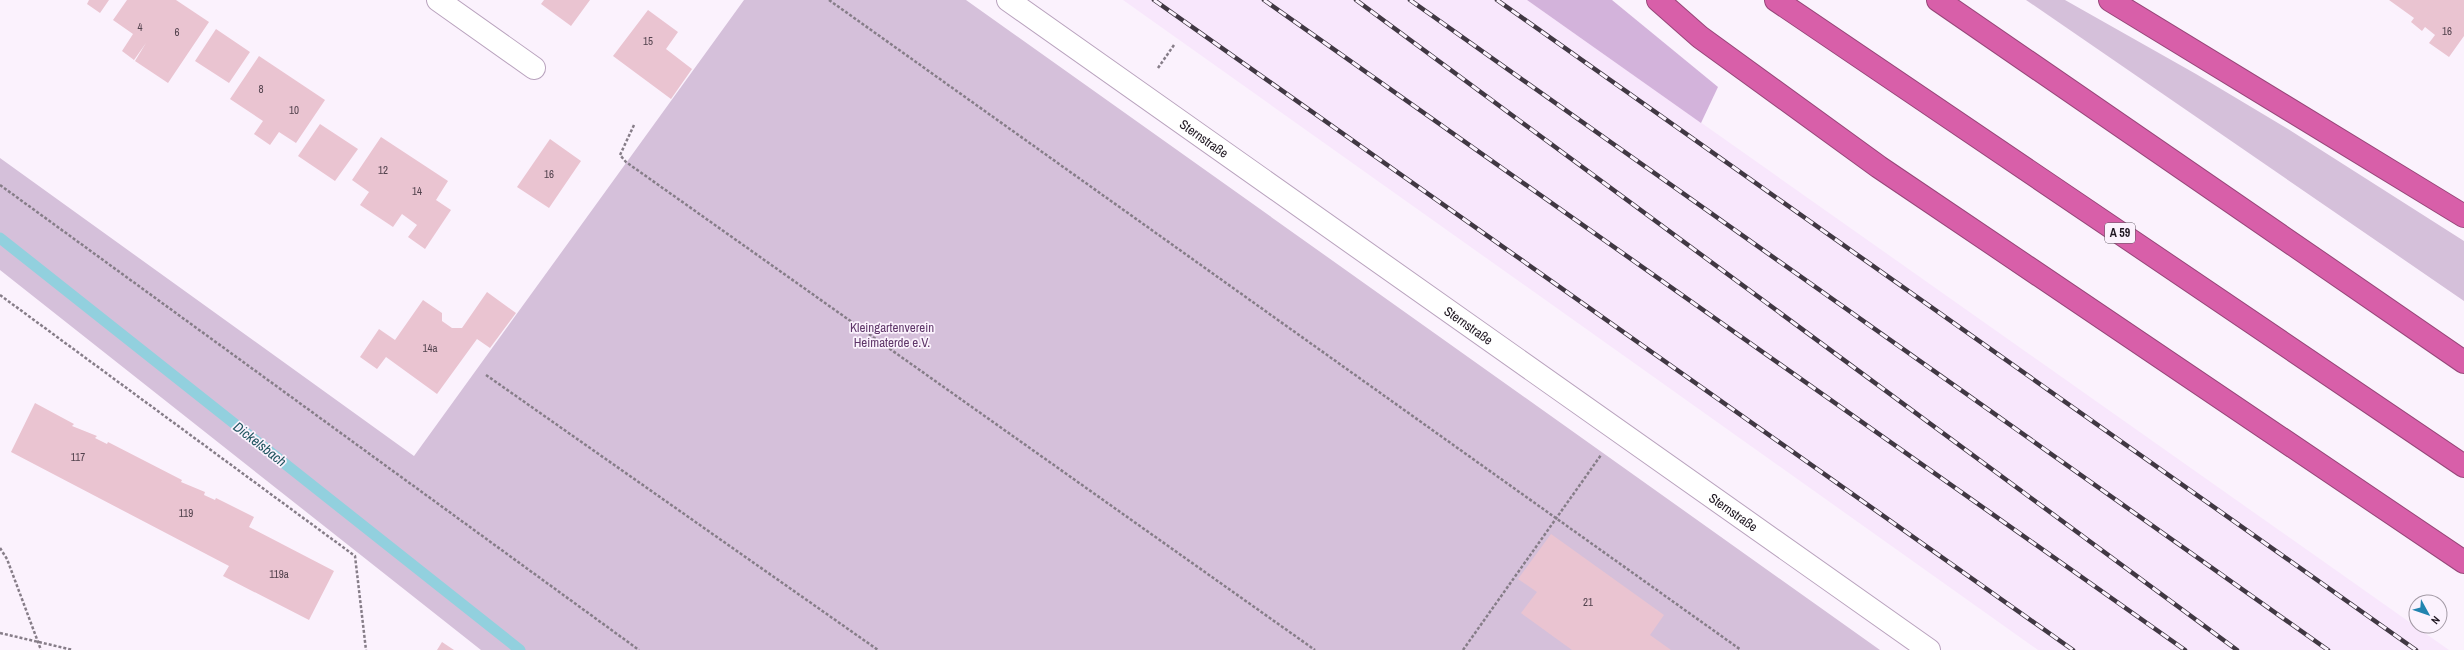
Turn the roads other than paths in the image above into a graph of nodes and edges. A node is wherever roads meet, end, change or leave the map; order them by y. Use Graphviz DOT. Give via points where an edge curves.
graph roads {
  1 [pos="438,0"];
  2 [pos="1008,0"];
  3 [pos="1658,0"];
  4 [pos="1776,0"];
  5 [pos="1938,0"];
  6 [pos="2110,0"];
  7 [pos="534,68"];
  8 [pos="2464,216"];
  9 [pos="2464,362"];
  10 [pos="2464,466"];
  11 [pos="2464,562"];
  12 [pos="1929,650"];
  1 -- 7 [label="street"];
  2 -- 12 [label="street, Sternstraße"];
  3 -- 11 [label="highway" via="1700,37 1879,167"];
  4 -- 10 [label="highway, A 59"];
  5 -- 9 [label="highway"];
  6 -- 8 [label="highway"];
}
